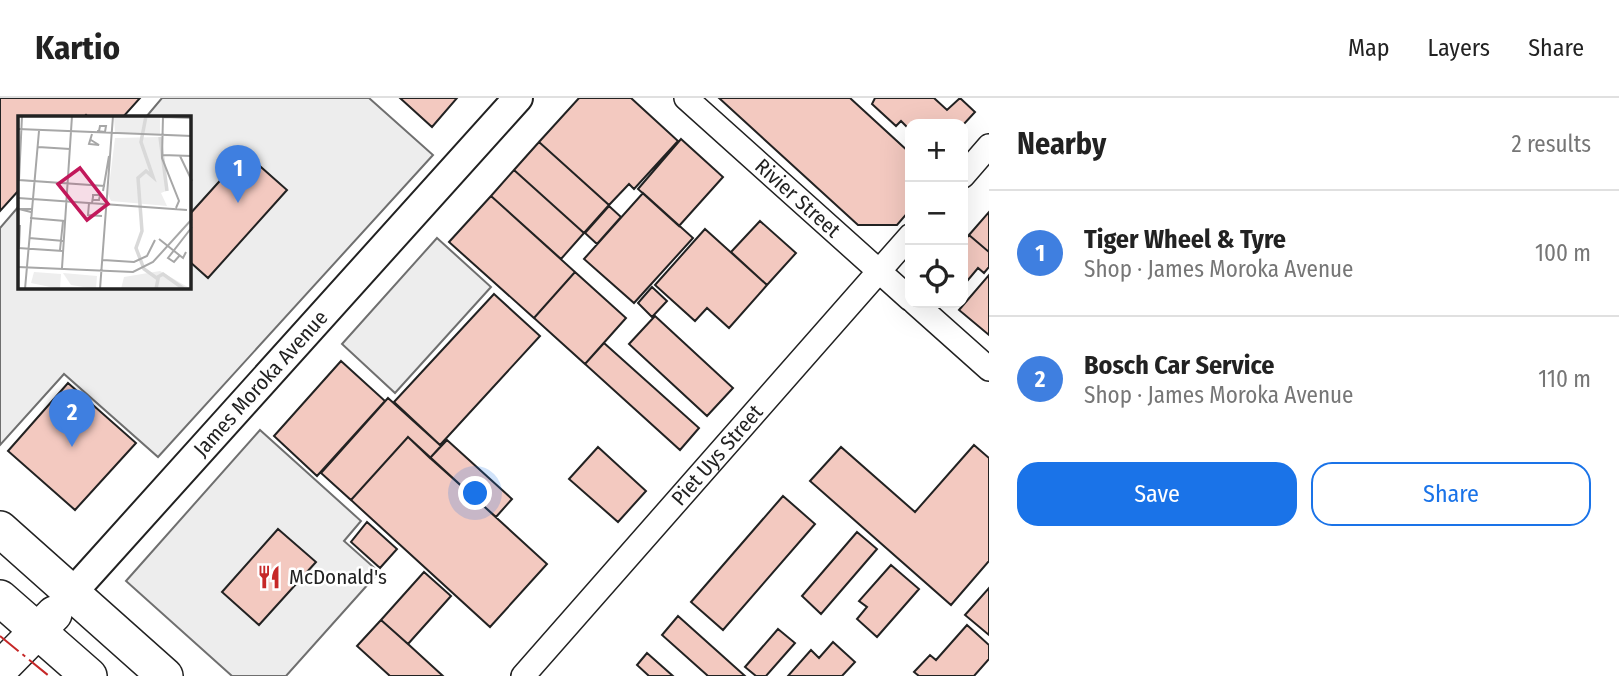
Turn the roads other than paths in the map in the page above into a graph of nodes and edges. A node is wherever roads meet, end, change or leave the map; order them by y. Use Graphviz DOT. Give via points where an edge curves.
graph roads {
  1 [pos="519,98"];
  2 [pos="686,98"];
  3 [pos="989,146"];
  4 [pos="968,170"];
  5 [pos="905,242"];
  6 [pos="879,271"];
  7 [pos="905,294"];
  8 [pos="921,308"];
  9 [pos="989,369"];
  10 [pos="0,529"];
  11 [pos="72,593"];
  12 [pos="0,598"];
  13 [pos="38,632"];
  14 [pos="0,669"];
  15 [pos="89,676"];
  16 [pos="165,676"];
  17 [pos="523,676"];
  1 -- 11 [label="street, James Moroka Avenue"];
  2 -- 6 [label="street, Rivier Street"];
  3 -- 4 [label="street"];
  5 -- 6 [label="street, Piet Uys Street"];
  6 -- 7 [label="street, Rivier Street"];
  6 -- 17 [label="street, Piet Uys Street"];
  8 -- 9 [label="street"];
  10 -- 11 [label="main road"];
  11 -- 13 [label="main road, James Moroka Avenue"];
  11 -- 16 [label="main road"];
  12 -- 13 [label="main road"];
  13 -- 14 [label="main road, James Moroka Avenue"];
  13 -- 15 [label="main road"];
}
